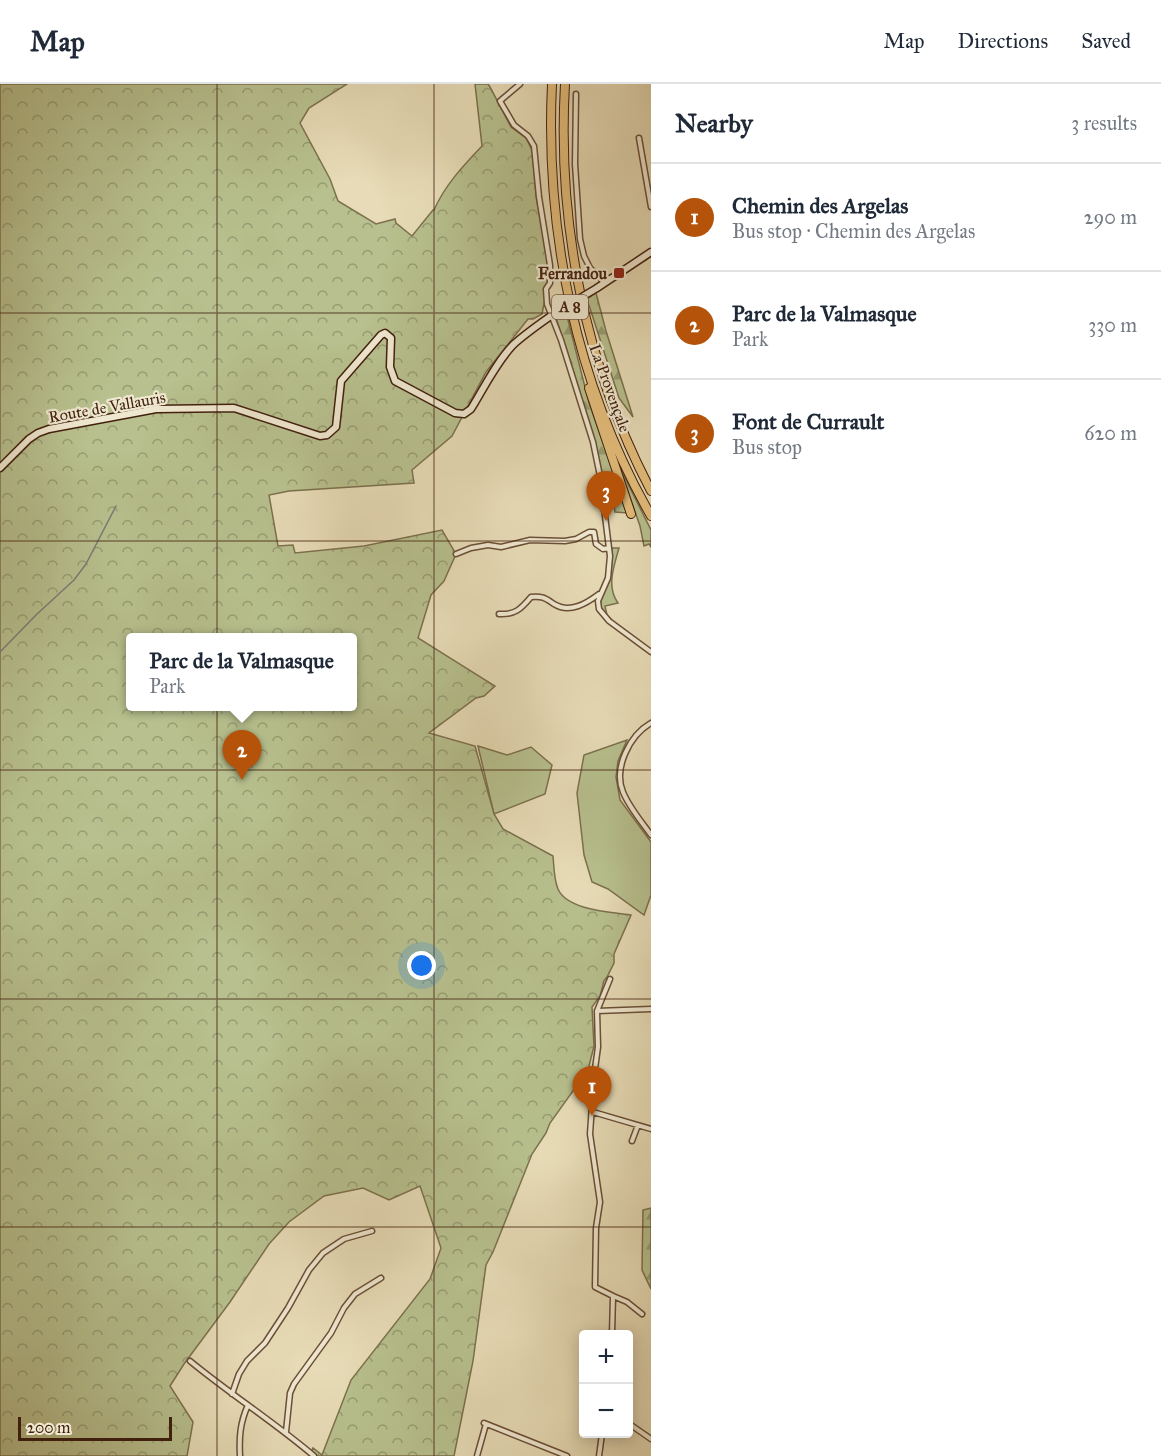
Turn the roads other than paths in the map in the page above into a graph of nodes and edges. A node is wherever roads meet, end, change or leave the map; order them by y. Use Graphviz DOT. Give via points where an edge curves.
graph roads {
  1 [pos="520,84"];
  2 [pos="552,84"];
  3 [pos="565,84"];
  4 [pos="576,94"];
  5 [pos="639,138"];
  6 [pos="651,207"];
  7 [pos="651,252"];
  8 [pos="604,282"];
  9 [pos="553,314"];
  10 [pos="585,362"];
  11 [pos="0,468"];
  12 [pos="651,491"];
  13 [pos="632,514"];
  14 [pos="651,516"];
  15 [pos="609,548"];
  16 [pos="456,554"];
  17 [pos="600,593"];
  18 [pos="499,614"];
  19 [pos="651,652"];
  20 [pos="651,723"];
  21 [pos="651,835"];
  22 [pos="610,979"];
  23 [pos="651,1009"];
  24 [pos="597,1011"];
  25 [pos="593,1112"];
  26 [pos="638,1125"];
  27 [pos="651,1129"];
  28 [pos="632,1142"];
  29 [pos="372,1231"];
  30 [pos="381,1278"];
  31 [pos="613,1296"];
  32 [pos="642,1314"];
  33 [pos="612,1330"];
  34 [pos="190,1361"];
  35 [pos="232,1394"];
  36 [pos="248,1405"];
  37 [pos="633,1426"];
  38 [pos="286,1432"];
  39 [pos="601,1438"];
  40 [pos="651,1439"];
  41 [pos="240,1456"];
  42 [pos="314,1456"];
  43 [pos="477,1456"];
  44 [pos="566,1456"];
  45 [pos="599,1456"];
  1 -- 9 [label="street" via="500,100 514,125 534,146 550,265 547,304"];
  2 -- 10 [label="highway, La Provençale / A 8" via="556,228"];
  3 -- 12 [label="highway, La Provençale / A 8" via="566,199 583,309 605,386"];
  4 -- 8 [label="street" via="580,239 590,268"];
  5 -- 6 [label="street"];
  7 -- 8 [label="main road, Route de Vallauris"];
  8 -- 9 [label="main road, Route de Vallauris, bridge"];
  9 -- 11 [label="main road, Route de Vallauris" via="513,346 464,414 395,381 390,367 391,338 385,333 341,381 336,427 327,435 234,408 156,409 38,433"];
  9 -- 15 [label="street" via="593,442"];
  10 -- 13 [label="highway" via="592,400"];
  10 -- 14 [label="highway, La Provençale / A 8" via="615,442"];
  15 -- 16 [label="street" via="596,544 597,536 589,532 565,541 488,545"];
  15 -- 17 [label="street" via="608,578"];
  17 -- 18 [label="street" via="580,606 571,607 559,606 541,596 531,597 518,612"];
  17 -- 19 [label="street" via="599,609 604,615"];
  20 -- 21 [label="street" via="627,750 620,780 622,791"];
  22 -- 24 [label="street"];
  23 -- 24 [label="street"];
  24 -- 25 [label="street"];
  25 -- 26 [label="street"];
  25 -- 31 [label="street" via="590,1134 600,1202 596,1287"];
  26 -- 27 [label="street"];
  26 -- 28 [label="street"];
  29 -- 35 [label="street" via="344,1239 323,1253 265,1343 247,1361"];
  30 -- 38 [label="street" via="354,1294 294,1384"];
  31 -- 32 [label="street"];
  31 -- 33 [label="street"];
  34 -- 35 [label="street"];
  35 -- 36 [label="street"];
  36 -- 38 [label="street"];
  36 -- 41 [label="street" via="241,1419"];
  37 -- 40 [label="street"];
  38 -- 42 [label="street"];
  39 -- 45 [label="street"];
  43 -- 44 [label="street" via="485,1424"];
}
